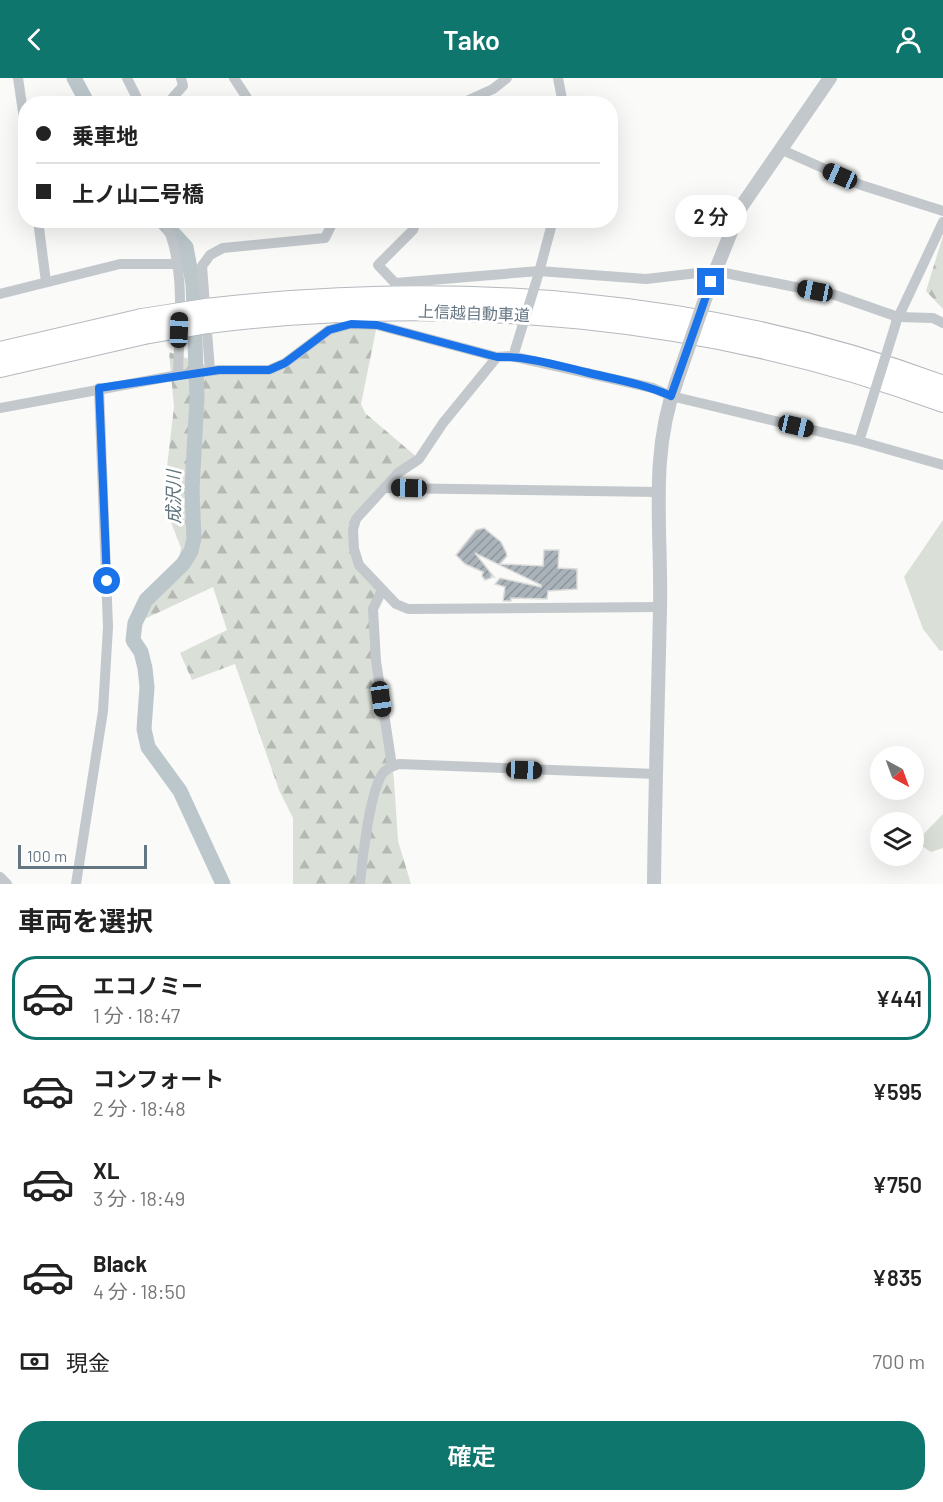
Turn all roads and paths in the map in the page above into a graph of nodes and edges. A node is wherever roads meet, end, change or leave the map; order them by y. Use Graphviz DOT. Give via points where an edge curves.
graph roads {
  1 [pos="18,78"];
  2 [pos="127,78"];
  3 [pos="181,78"];
  4 [pos="234,78"];
  5 [pos="507,78"];
  6 [pos="558,78"];
  7 [pos="830,78"];
  8 [pos="21,96"];
  9 [pos="136,96"];
  10 [pos="175,96"];
  11 [pos="246,96"];
  12 [pos="484,96"];
  13 [pos="561,96"];
  14 [pos="780,150"];
  15 [pos="943,211"];
  16 [pos="943,222"];
  17 [pos="39,228"];
  18 [pos="166,228"];
  19 [pos="330,228"];
  20 [pos="414,228"];
  21 [pos="550,228"];
  22 [pos="175,264"];
  23 [pos="538,275"];
  24 [pos="713,276"];
  25 [pos="46,282"];
  26 [pos="0,294"];
  27 [pos="207,316"];
  28 [pos="897,320"];
  29 [pos="943,323"];
  30 [pos="143,326"];
  31 [pos="0,352"];
  32 [pos="513,353"];
  33 [pos="497,357"];
  34 [pos="0,367"];
  35 [pos="210,371"];
  36 [pos="178,375"];
  37 [pos="943,386"];
  38 [pos="99,388"];
  39 [pos="674,389"];
  40 [pos="943,402"];
  41 [pos="0,408"];
  42 [pos="860,438"];
  43 [pos="943,465"];
  44 [pos="386,488"];
  45 [pos="658,492"];
  46 [pos="382,590"];
  47 [pos="660,607"];
  48 [pos="392,766"];
  49 [pos="656,774"];
  50 [pos="0,877"];
  51 [pos="7,884"];
  52 [pos="76,884"];
  53 [pos="360,884"];
  54 [pos="654,884"];
  1 -- 8 [label="street"];
  2 -- 9 [label="street"];
  3 -- 10 [label="street" via="183,86"];
  4 -- 11 [label="street"];
  5 -- 12 [label="street"];
  6 -- 13 [label="street"];
  7 -- 14 [label="street"];
  14 -- 15 [label="street" via="861,185"];
  14 -- 24 [label="street" via="741,207"];
  16 -- 28 [label="street"];
  17 -- 25 [label="street"];
  18 -- 22 [label="street"];
  19 -- 35 [label="street" via="325,238 223,248 210,255 202,266"];
  20 -- 23 [label="street" via="378,265 395,283"];
  21 -- 23 [label="street"];
  22 -- 25 [label="street" via="120,264"];
  22 -- 36 [label="street" via="180,286"];
  23 -- 24 [label="street" via="646,279"];
  23 -- 32 [label="street, bridge"];
  24 -- 28 [label="street" via="836,295"];
  24 -- 39 [label="street, bridge"];
  25 -- 26 [label="street"];
  27 -- 30 [label="highway, 上信越自動車道, bridge"];
  27 -- 37 [label="highway, 上信越自動車道" via="322,297 444,295 576,303 694,319 760,333 879,364"];
  27 -- 40 [label="highway, 上信越自動車道" via="444,310 573,318 757,348 841,369"];
  28 -- 29 [label="street" via="933,318"];
  28 -- 42 [label="street, bridge"];
  30 -- 31 [label="highway, 上信越自動車道" via="85,330"];
  30 -- 34 [label="highway, 上信越自動車道"];
  32 -- 33 [label="street"];
  32 -- 39 [label="street" via="653,388"];
  33 -- 35 [label="street" via="377,325 351,324 329,330 285,363 269,370"];
  33 -- 44 [label="street" via="419,459 398,473"];
  35 -- 36 [label="street"];
  36 -- 38 [label="street"];
  38 -- 41 [label="street"];
  38 -- 52 [label="street" via="108,627 103,711"];
  39 -- 42 [label="street"];
  39 -- 45 [label="street" via="662,445"];
  42 -- 43 [label="street"];
  44 -- 45 [label="street"];
  44 -- 46 [label="street" via="364,508 353,530 359,566"];
  45 -- 47 [label="street"];
  46 -- 47 [label="street" via="396,604 408,609"];
  46 -- 48 [label="street" via="373,609 376,661"];
  47 -- 49 [label="street"];
  48 -- 49 [label="street"];
  48 -- 53 [label="street" via="377,783"];
  49 -- 54 [label="street"];
  50 -- 51 [label="street"];
}
